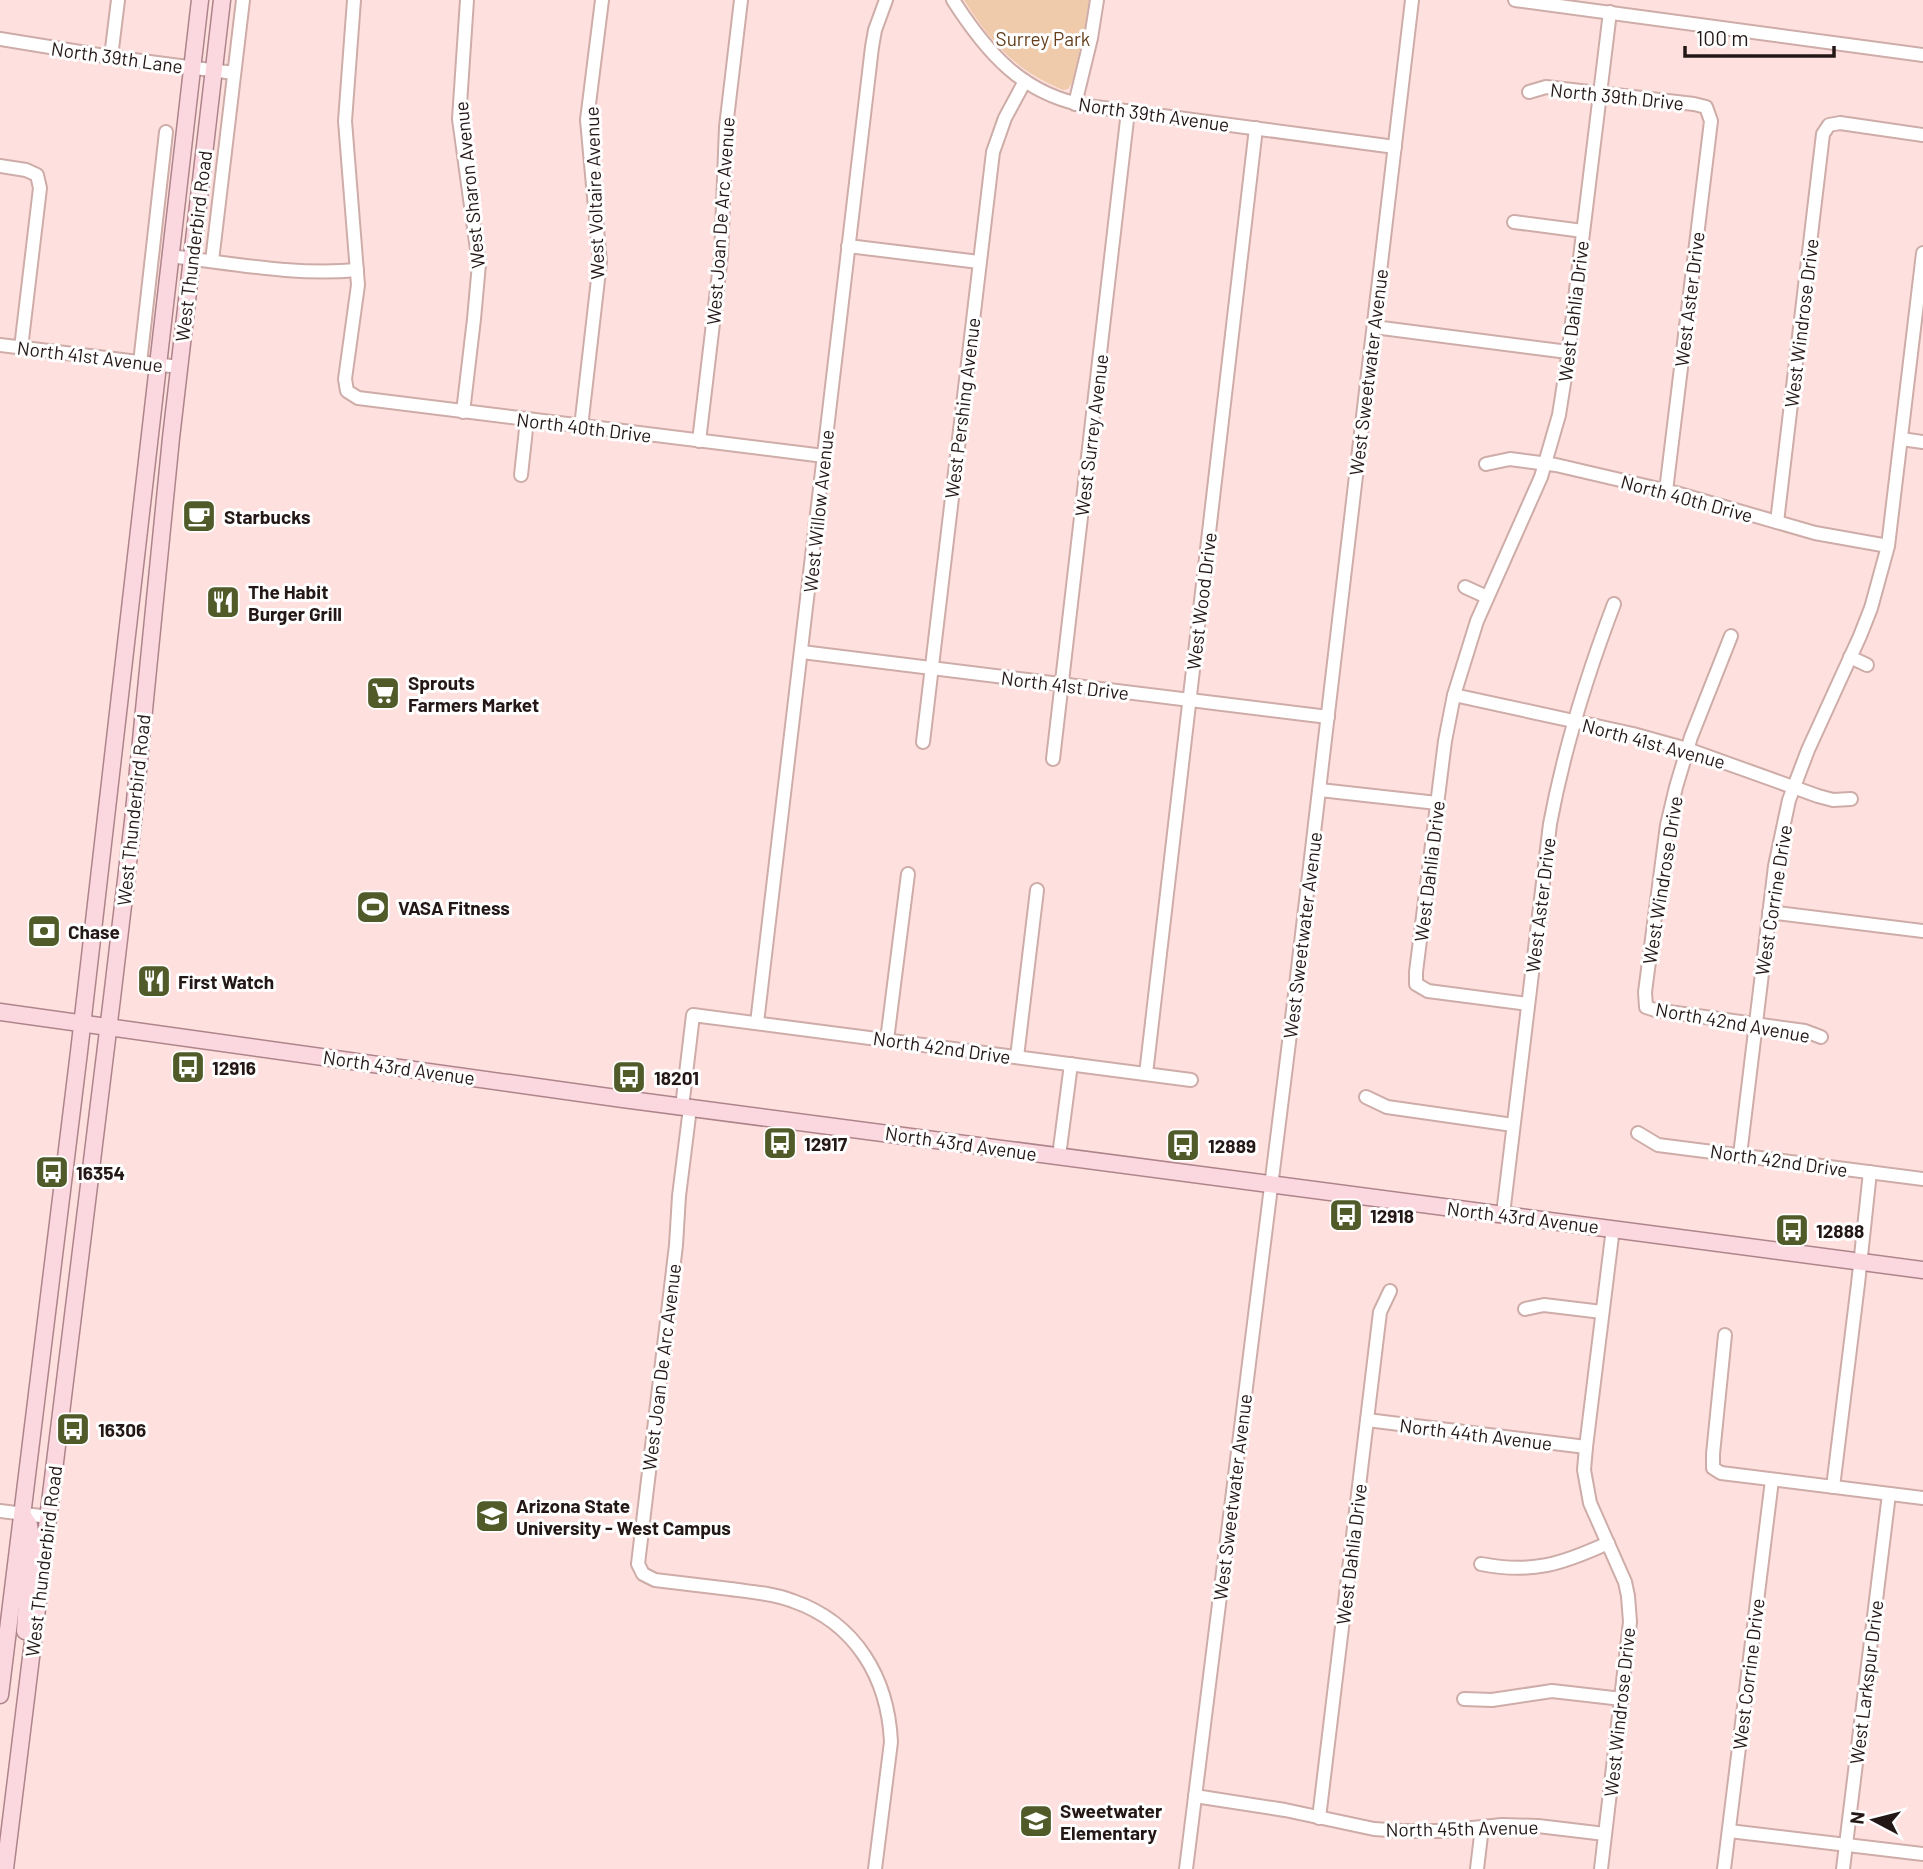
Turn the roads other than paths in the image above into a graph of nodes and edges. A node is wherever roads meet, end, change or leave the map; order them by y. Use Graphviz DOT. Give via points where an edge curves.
graph roads {
  1 [pos="118,0"];
  2 [pos="200,0"];
  3 [pos="222,0"];
  4 [pos="243,0"];
  5 [pos="355,0"];
  6 [pos="467,0"];
  7 [pos="601,0"];
  8 [pos="741,0"];
  9 [pos="886,0"];
  10 [pos="953,0"];
  11 [pos="1097,0"];
  12 [pos="1412,0"];
  13 [pos="1516,0"];
  14 [pos="1610,12"];
  15 [pos="0,39"];
  16 [pos="1923,54"];
  17 [pos="111,57"];
  18 [pos="192,67"];
  19 [pos="214,70"];
  20 [pos="234,72"];
  21 [pos="1025,81"];
  22 [pos="1529,92"];
  23 [pos="1600,93"];
  24 [pos="1075,104"];
  25 [pos="1706,107"];
  26 [pos="1128,111"];
  27 [pos="1256,128"];
  28 [pos="166,132"];
  29 [pos="1923,135"];
  30 [pos="182,147"];
  31 [pos="1395,147"];
  32 [pos="164,158"];
  33 [pos="0,166"];
  34 [pos="1514,222"];
  35 [pos="1583,231"];
  36 [pos="848,246"];
  37 [pos="1923,253"];
  38 [pos="169,256"];
  39 [pos="191,258"];
  40 [pos="212,261"];
  41 [pos="979,262"];
  42 [pos="357,270"];
  43 [pos="1374,327"];
  44 [pos="0,345"];
  45 [pos="21,348"];
  46 [pos="1568,352"];
  47 [pos="148,364"];
  48 [pos="179,367"];
  49 [pos="463,412"];
  50 [pos="527,420"];
  51 [pos="581,427"];
  52 [pos="1901,439"];
  53 [pos="699,441"];
  54 [pos="1923,442"];
  55 [pos="824,456"];
  56 [pos="1546,463"];
  57 [pos="1486,464"];
  58 [pos="521,475"];
  59 [pos="1666,491"];
  60 [pos="1777,522"];
  61 [pos="1888,546"];
  62 [pos="1465,587"];
  63 [pos="1487,597"];
  64 [pos="1614,604"];
  65 [pos="1731,636"];
  66 [pos="802,652"];
  67 [pos="1850,657"];
  68 [pos="1867,665"];
  69 [pos="931,668"];
  70 [pos="1062,685"];
  71 [pos="1454,695"];
  72 [pos="1190,700"];
  73 [pos="1328,718"];
  74 [pos="1575,721"];
  75 [pos="923,743"];
  76 [pos="1687,749"];
  77 [pos="1052,759"];
  78 [pos="1794,787"];
  79 [pos="1320,790"];
  80 [pos="1851,799"];
  81 [pos="1437,803"];
  82 [pos="908,874"];
  83 [pos="1037,890"];
  84 [pos="1769,912"];
  85 [pos="1923,931"];
  86 [pos="1528,1004"];
  87 [pos="1646,1007"];
  88 [pos="0,1013"];
  89 [pos="694,1015"];
  90 [pos="82,1023"];
  91 [pos="757,1023"];
  92 [pos="1755,1024"];
  93 [pos="109,1027"];
  94 [pos="1821,1037"];
  95 [pos="887,1040"];
  96 [pos="1017,1057"];
  97 [pos="1071,1065"];
  98 [pos="1146,1074"];
  99 [pos="1191,1080"];
  100 [pos="1366,1097"];
  101 [pos="686,1107"];
  102 [pos="1513,1125"];
  103 [pos="1638,1133"];
  104 [pos="1740,1155"];
  105 [pos="1059,1156"];
  106 [pos="1870,1172"];
  107 [pos="1923,1179"];
  108 [pos="1271,1184"];
  109 [pos="1503,1214"];
  110 [pos="1613,1228"];
  111 [pos="1861,1262"];
  112 [pos="1923,1270"];
  113 [pos="1390,1292"];
  114 [pos="1525,1309"];
  115 [pos="1602,1312"];
  116 [pos="1725,1335"];
  117 [pos="41,1355"];
  118 [pos="68,1358"];
  119 [pos="1367,1420"];
  120 [pos="1586,1447"];
  121 [pos="1772,1479"];
  122 [pos="1833,1487"];
  123 [pos="1889,1494"];
  124 [pos="1923,1498"];
  125 [pos="0,1511"];
  126 [pos="22,1513"];
  127 [pos="49,1517"];
  128 [pos="1608,1543"];
  129 [pos="1481,1564"];
  130 [pos="29,1675"];
  131 [pos="0,1695"];
  132 [pos="1464,1699"];
  133 [pos="1622,1699"];
  134 [pos="1195,1796"];
  135 [pos="1319,1818"];
  136 [pos="1482,1827"];
  137 [pos="1729,1830"];
  138 [pos="1605,1834"];
  139 [pos="1846,1845"];
  140 [pos="1923,1854"];
  141 [pos="5,1869"];
  142 [pos="875,1869"];
  143 [pos="1186,1869"];
  144 [pos="1477,1869"];
  145 [pos="1601,1869"];
  146 [pos="1724,1869"];
  147 [pos="1843,1869"];
  1 -- 17 [label="street"];
  2 -- 18 [label="main road, West Thunderbird Road"];
  3 -- 19 [label="main road, West Thunderbird Road"];
  4 -- 20 [label="street, West Thunderbird Road"];
  5 -- 42 [label="street" via="345,121"];
  6 -- 49 [label="street, West Sharon Avenue" via="458,104 479,264"];
  7 -- 51 [label="street, West Voltaire Avenue" via="587,120 600,262"];
  8 -- 53 [label="street, West Joan De Arc Avenue" via="726,127 721,256"];
  9 -- 36 [label="street, West Willow Avenue" via="872,47"];
  10 -- 21 [label="street, North 39th Avenue" via="990,52"];
  11 -- 24 [label="street"];
  12 -- 31 [label="street, West Sweetwater Avenue"];
  13 -- 14 [label="street"];
  14 -- 16 [label="street"];
  14 -- 23 [label="street, West Dahlia Drive"];
  15 -- 17 [label="street, North 39th Lane"];
  17 -- 18 [label="street, North 39th Lane"];
  18 -- 19 [label="street, North 39th Lane"];
  18 -- 30 [label="main road, West Thunderbird Road"];
  19 -- 20 [label="street, North 39th Lane"];
  19 -- 39 [label="main road, West Thunderbird Road"];
  20 -- 40 [label="street, West Thunderbird Road"];
  21 -- 24 [label="street, North 39th Avenue"];
  21 -- 41 [label="street, West Pershing Avenue" via="993,152"];
  22 -- 23 [label="street, North 39th Drive" via="1546,87"];
  23 -- 25 [label="street, North 39th Drive"];
  23 -- 35 [label="street, West Dahlia Drive"];
  24 -- 26 [label="street, North 39th Avenue"];
  25 -- 59 [label="street, West Aster Drive" via="1711,121"];
  26 -- 27 [label="street, North 39th Avenue"];
  26 -- 70 [label="street, West Surrey Avenue"];
  27 -- 31 [label="street, North 39th Avenue"];
  27 -- 72 [label="street, West Wood Drive"];
  28 -- 32 [label="street, West Thunderbird Road"];
  29 -- 60 [label="street, West Windrose Drive" via="1840,123 1829,125 1823,134"];
  30 -- 32 [label="street, West Thunderbird Road"];
  30 -- 38 [label="main road, West Thunderbird Road"];
  31 -- 43 [label="street, West Sweetwater Avenue"];
  32 -- 47 [label="street, West Thunderbird Road"];
  33 -- 45 [label="street" via="37,175 40,188"];
  34 -- 35 [label="street"];
  35 -- 46 [label="street, West Dahlia Drive"];
  36 -- 41 [label="street"];
  36 -- 55 [label="street, West Willow Avenue"];
  37 -- 52 [label="street, West Corrine Drive"];
  38 -- 39 [label="street"];
  38 -- 47 [label="main road, West Thunderbird Road"];
  39 -- 40 [label="street"];
  39 -- 48 [label="main road, West Thunderbird Road"];
  40 -- 42 [label="street" via="323,273"];
  41 -- 69 [label="street, West Pershing Avenue"];
  42 -- 49 [label="street, North 40th Drive" via="346,391 358,398"];
  43 -- 46 [label="street"];
  43 -- 73 [label="street, West Sweetwater Avenue"];
  44 -- 45 [label="street, North 41st Avenue"];
  45 -- 47 [label="street, North 41st Avenue"];
  46 -- 56 [label="street, West Dahlia Drive"];
  47 -- 48 [label="street, North 41st Avenue"];
  47 -- 90 [label="main road, West Thunderbird Road"];
  48 -- 93 [label="main road, West Thunderbird Road"];
  49 -- 50 [label="street, North 40th Drive"];
  50 -- 51 [label="street, North 40th Drive"];
  50 -- 58 [label="street"];
  51 -- 53 [label="street, North 40th Drive"];
  52 -- 54 [label="street"];
  52 -- 61 [label="street, West Corrine Drive"];
  53 -- 55 [label="street, North 40th Drive"];
  55 -- 66 [label="street, West Willow Avenue"];
  56 -- 57 [label="street, North 40th Drive" via="1510,459"];
  56 -- 59 [label="street, North 40th Drive"];
  56 -- 63 [label="street, West Dahlia Drive"];
  59 -- 60 [label="street, North 40th Drive"];
  60 -- 61 [label="street, North 40th Drive"];
  61 -- 67 [label="street, West Corrine Drive" via="1871,608"];
  62 -- 63 [label="street"];
  63 -- 71 [label="street, West Dahlia Drive"];
  64 -- 74 [label="street, West Aster Drive"];
  65 -- 76 [label="street, West Windrose Drive"];
  66 -- 69 [label="street, North 41st Drive"];
  66 -- 91 [label="street, West Willow Avenue"];
  67 -- 68 [label="street"];
  67 -- 78 [label="street, West Corrine Drive"];
  69 -- 70 [label="street, North 41st Drive"];
  69 -- 75 [label="street, West Pershing Avenue"];
  70 -- 72 [label="street, North 41st Drive"];
  70 -- 77 [label="street, West Surrey Avenue"];
  71 -- 74 [label="street, North 41st Avenue"];
  71 -- 81 [label="street, West Dahlia Drive"];
  72 -- 73 [label="street, North 41st Drive"];
  72 -- 98 [label="street, West Wood Drive"];
  73 -- 79 [label="street, West Sweetwater Avenue"];
  74 -- 76 [label="street, North 41st Avenue"];
  74 -- 86 [label="street, West Aster Drive" via="1550,824"];
  76 -- 78 [label="street, North 41st Avenue"];
  76 -- 87 [label="street, West Windrose Drive" via="1667,825 1644,992"];
  78 -- 80 [label="street, North 41st Avenue" via="1833,800"];
  78 -- 84 [label="street, West Corrine Drive"];
  79 -- 81 [label="street"];
  79 -- 108 [label="street, West Sweetwater Avenue"];
  81 -- 86 [label="street, West Dahlia Drive" via="1416,984 1428,991"];
  82 -- 95 [label="street"];
  83 -- 96 [label="street"];
  84 -- 85 [label="street"];
  84 -- 92 [label="street, West Corrine Drive"];
  86 -- 102 [label="street, West Aster Drive"];
  87 -- 92 [label="street, North 42nd Avenue"];
  88 -- 90 [label="main road, North 43rd Avenue"];
  89 -- 91 [label="street, North 42nd Drive"];
  89 -- 101 [label="street, West Joan De Arc Avenue"];
  90 -- 93 [label="main road, North 43rd Avenue"];
  90 -- 117 [label="main road, West Thunderbird Road"];
  91 -- 95 [label="street, North 42nd Drive"];
  92 -- 94 [label="street, North 42nd Avenue"];
  92 -- 104 [label="street, West Corrine Drive"];
  93 -- 101 [label="main road, North 43rd Avenue"];
  93 -- 118 [label="main road, West Thunderbird Road"];
  95 -- 96 [label="street, North 42nd Drive"];
  96 -- 97 [label="street, North 42nd Drive"];
  97 -- 98 [label="street, North 42nd Drive"];
  97 -- 105 [label="street"];
  98 -- 99 [label="street, North 42nd Drive"];
  100 -- 102 [label="street" via="1388,1107"];
  101 -- 105 [label="main road, North 43rd Avenue"];
  101 -- 142 [label="street, West Joan De Arc Avenue" via="676,1245 638,1564 647,1578 655,1580 792,1600 824,1615 861,1650 888,1708 891,1742"];
  102 -- 109 [label="street, West Aster Drive"];
  103 -- 104 [label="street, North 42nd Drive" via="1658,1145"];
  104 -- 106 [label="street, North 42nd Drive"];
  105 -- 108 [label="main road, North 43rd Avenue"];
  106 -- 107 [label="street, North 42nd Drive"];
  106 -- 111 [label="street"];
  108 -- 109 [label="main road, North 43rd Avenue"];
  108 -- 134 [label="street, West Sweetwater Avenue"];
  109 -- 110 [label="main road, North 43rd Avenue"];
  110 -- 111 [label="main road, North 43rd Avenue"];
  110 -- 115 [label="street, West Windrose Drive"];
  111 -- 112 [label="main road, North 43rd Avenue"];
  111 -- 122 [label="street"];
  113 -- 119 [label="street, West Dahlia Drive" via="1381,1312"];
  114 -- 115 [label="street" via="1544,1305"];
  115 -- 120 [label="street, West Windrose Drive"];
  116 -- 121 [label="street" via="1713,1468"];
  117 -- 118 [label="main road"];
  117 -- 126 [label="main road, West Thunderbird Road"];
  118 -- 127 [label="main road, West Thunderbird Road"];
  119 -- 120 [label="street, North 44th Avenue"];
  119 -- 135 [label="street, West Dahlia Drive"];
  120 -- 128 [label="street, West Windrose Drive" via="1584,1470 1590,1503"];
  121 -- 122 [label="street"];
  121 -- 137 [label="street, West Corrine Drive"];
  122 -- 123 [label="street"];
  123 -- 124 [label="street"];
  123 -- 139 [label="street, West Larkspur Drive"];
  125 -- 126 [label="street"];
  126 -- 127 [label="street"];
  126 -- 130 [label="main road" via="31,1538 24,1642"];
  126 -- 131 [label="main road, West Thunderbird Road"];
  127 -- 130 [label="main road, West Thunderbird Road"];
  128 -- 129 [label="street" via="1552,1565 1521,1569"];
  128 -- 133 [label="street, West Windrose Drive" via="1628,1596 1630,1622"];
  130 -- 141 [label="main road, West Thunderbird Road"];
  132 -- 133 [label="street" via="1492,1700 1552,1691"];
  133 -- 138 [label="street, West Windrose Drive"];
  134 -- 135 [label="street, North 45th Avenue"];
  134 -- 143 [label="street, West Sweetwater Avenue"];
  135 -- 136 [label="street, North 45th Avenue" via="1403,1831"];
  136 -- 138 [label="street, North 45th Avenue" via="1538,1826"];
  136 -- 144 [label="street"];
  137 -- 139 [label="street"];
  137 -- 146 [label="street, West Corrine Drive"];
  138 -- 145 [label="street, West Windrose Drive"];
  139 -- 140 [label="street"];
  139 -- 147 [label="street, West Larkspur Drive"];
}
